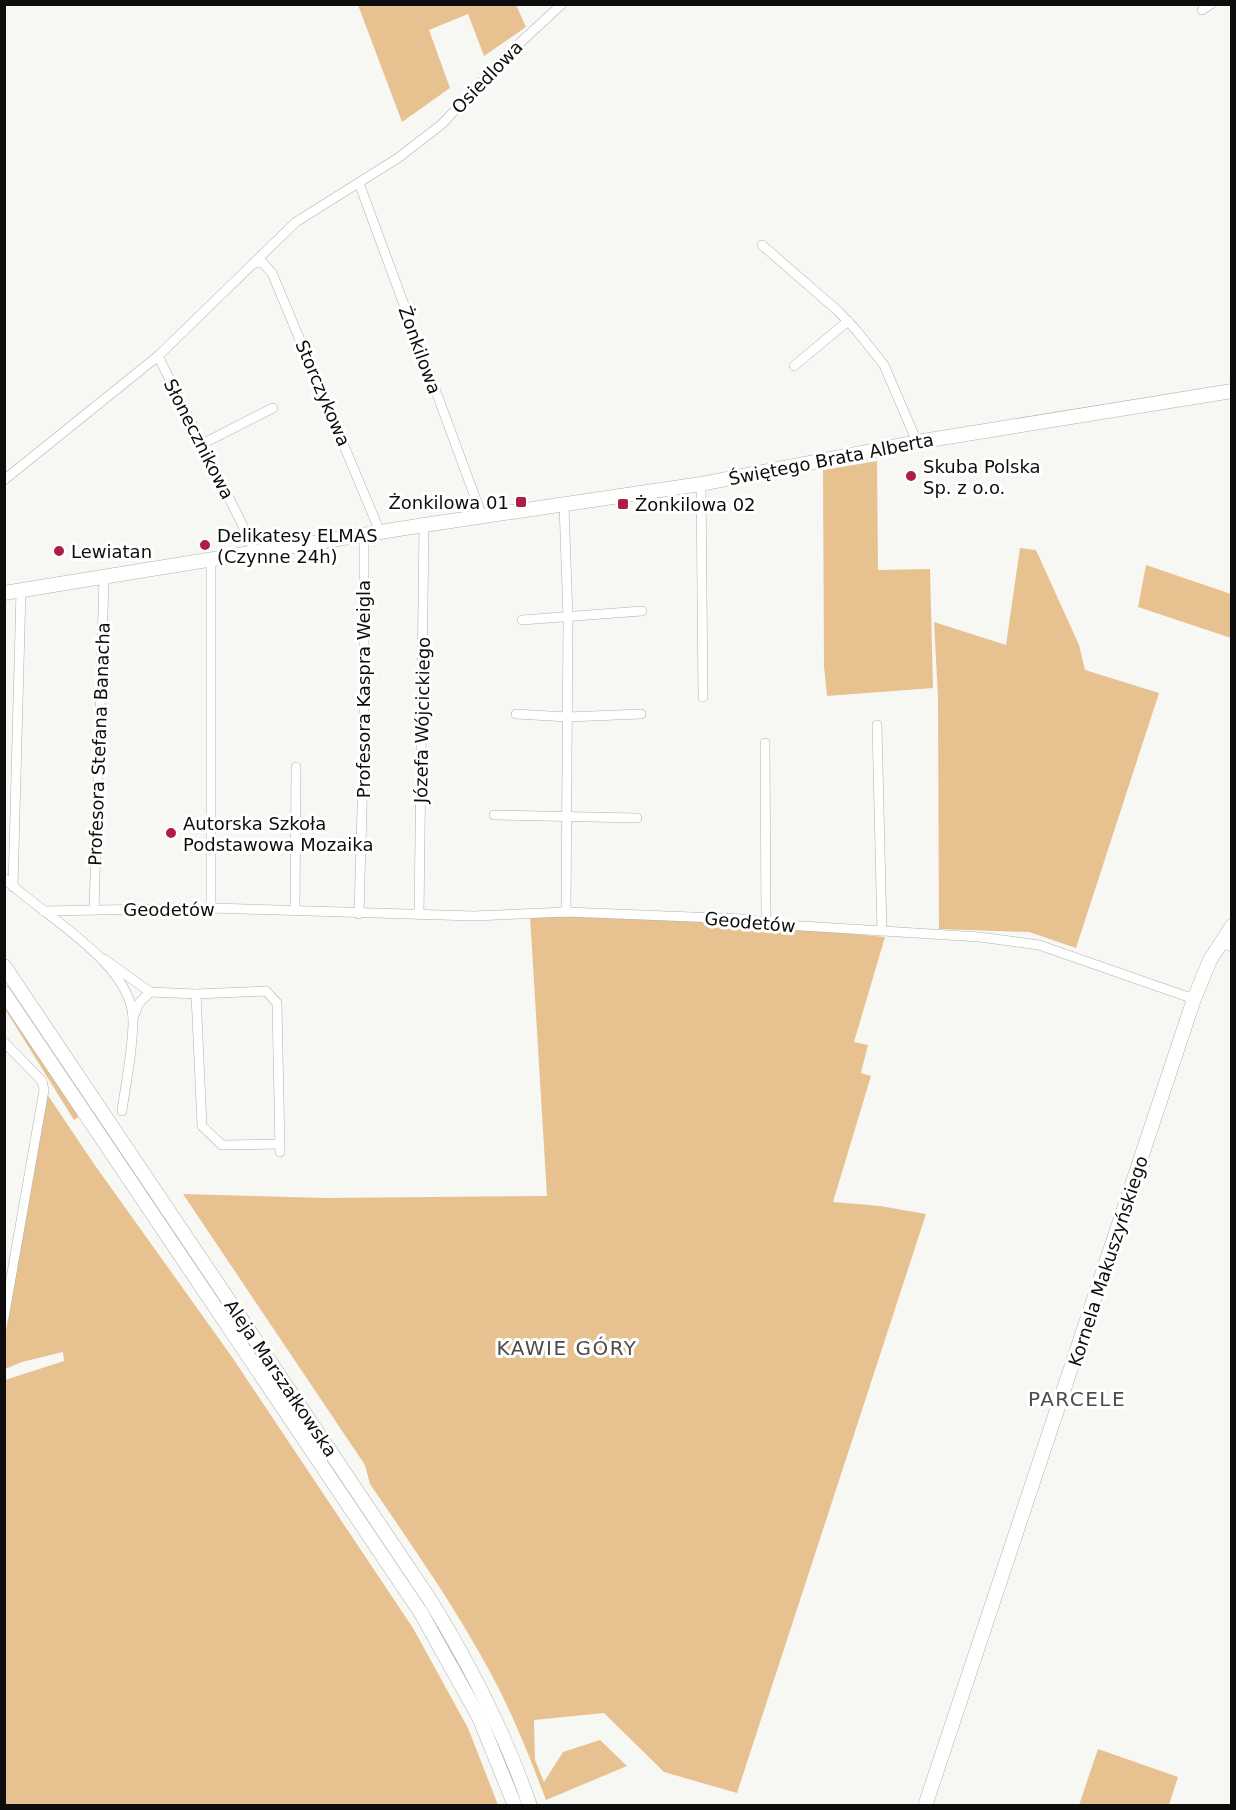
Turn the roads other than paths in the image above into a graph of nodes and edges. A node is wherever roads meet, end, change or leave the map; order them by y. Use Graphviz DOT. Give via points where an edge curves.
graph roads {
  1 [pos="562,4"];
  2 [pos="1211,4"];
  3 [pos="1202,10"];
  4 [pos="359,183"];
  5 [pos="762,246"];
  6 [pos="256,263"];
  7 [pos="848,321"];
  8 [pos="158,356"];
  9 [pos="794,366"];
  10 [pos="1232,391"];
  11 [pos="273,408"];
  12 [pos="916,442"];
  13 [pos="202,444"];
  14 [pos="4,480"];
  15 [pos="701,484"];
  16 [pos="564,505"];
  17 [pos="482,516"];
  18 [pos="424,525"];
  19 [pos="380,532"];
  20 [pos="364,536"];
  21 [pos="254,555"];
  22 [pos="210,561"];
  23 [pos="104,579"];
  24 [pos="5,590"];
  25 [pos="21,591"];
  26 [pos="642,610"];
  27 [pos="568,618"];
  28 [pos="522,620"];
  29 [pos="703,697"];
  30 [pos="516,714"];
  31 [pos="641,714"];
  32 [pos="567,717"];
  33 [pos="877,725"];
  34 [pos="765,743"];
  35 [pos="296,767"];
  36 [pos="494,815"];
  37 [pos="566,815"];
  38 [pos="637,818"];
  39 [pos="4,878"];
  40 [pos="13,887"];
  41 [pos="211,908"];
  42 [pos="94,910"];
  43 [pos="43,911"];
  44 [pos="295,911"];
  45 [pos="566,912"];
  46 [pos="359,914"];
  47 [pos="419,915"];
  48 [pos="766,921"];
  49 [pos="1232,926"];
  50 [pos="882,932"];
  51 [pos="1226,945"];
  52 [pos="104,959"];
  53 [pos="4,966"];
  54 [pos="150,992"];
  55 [pos="4,993"];
  56 [pos="196,994"];
  57 [pos="1194,999"];
  58 [pos="134,1018"];
  59 [pos="4,1042"];
  60 [pos="122,1111"];
  61 [pos="4,1318"];
  62 [pos="515,1806"];
  63 [pos="530,1806"];
  64 [pos="925,1806"];
  1 -- 4 [label="street, Osiedlowa" via="513,48 442,124"];
  2 -- 3 [label="street"];
  4 -- 6 [label="street, Osiedlowa" via="296,222"];
  4 -- 17 [label="street, Żonkilowa"];
  5 -- 7 [label="street"];
  6 -- 8 [label="street, Osiedlowa"];
  6 -- 19 [label="street, Storczykowa" via="263,263 272,273"];
  7 -- 9 [label="street"];
  7 -- 12 [label="street" via="884,365"];
  8 -- 13 [label="street, Słonecznikowa"];
  8 -- 14 [label="street, Osiedlowa"];
  10 -- 12 [label="street, Świętego Brata Alberta"];
  11 -- 13 [label="street"];
  12 -- 15 [label="street, Świętego Brata Alberta"];
  13 -- 21 [label="street, Słonecznikowa"];
  15 -- 16 [label="street, Świętego Brata Alberta"];
  15 -- 29 [label="street"];
  16 -- 17 [label="street, Świętego Brata Alberta"];
  16 -- 27 [label="street"];
  17 -- 18 [label="street, Świętego Brata Alberta"];
  18 -- 19 [label="street, Świętego Brata Alberta"];
  18 -- 47 [label="street, Józefa Wójcickiego"];
  19 -- 20 [label="street, Świętego Brata Alberta"];
  20 -- 21 [label="street, Świętego Brata Alberta"];
  20 -- 46 [label="street, Profesora Kaspra Weigla"];
  21 -- 22 [label="street, Świętego Brata Alberta"];
  22 -- 23 [label="street, Świętego Brata Alberta"];
  22 -- 41 [label="street"];
  23 -- 25 [label="street, Świętego Brata Alberta"];
  23 -- 42 [label="street, Profesora Stefana Banacha"];
  24 -- 25 [label="street, Świętego Brata Alberta"];
  25 -- 40 [label="street"];
  26 -- 27 [label="street"];
  27 -- 28 [label="street"];
  27 -- 32 [label="street"];
  30 -- 32 [label="street"];
  31 -- 32 [label="street"];
  32 -- 37 [label="street"];
  33 -- 50 [label="street"];
  34 -- 48 [label="street"];
  35 -- 44 [label="street"];
  36 -- 37 [label="street"];
  37 -- 38 [label="street"];
  37 -- 45 [label="street"];
  39 -- 40 [label="street"];
  40 -- 43 [label="street"];
  41 -- 42 [label="street, Geodetów"];
  41 -- 44 [label="street, Geodetów"];
  42 -- 43 [label="street, Geodetów"];
  43 -- 52 [label="street"];
  44 -- 46 [label="street, Geodetów"];
  45 -- 47 [label="street, Geodetów"];
  45 -- 48 [label="street, Geodetów"];
  46 -- 47 [label="street, Geodetów"];
  48 -- 50 [label="street, Geodetów"];
  49 -- 51 [label="street, Kornela Makuszyńskiego"];
  50 -- 57 [label="street, Geodetów" via="980,937 1039,945"];
  51 -- 57 [label="street, Kornela Makuszyńskiego" via="1205,970"];
  52 -- 54 [label="street"];
  52 -- 58 [label="street" via="124,991"];
  53 -- 63 [label="street, Aleja Marszałkowska" via="430,1600 477,1682"];
  54 -- 56 [label="street"];
  54 -- 58 [label="street"];
  55 -- 62 [label="street, Aleja Marszałkowska" via="421,1613 479,1717"];
  56 -- 56 [label="street" via="266,991 277,1003 280,1148 222,1145 202,1126"];
  57 -- 64 [label="street, Kornela Makuszyńskiego"];
  58 -- 60 [label="street"];
  59 -- 61 [label="street" via="42,1081 44,1090"];
}
